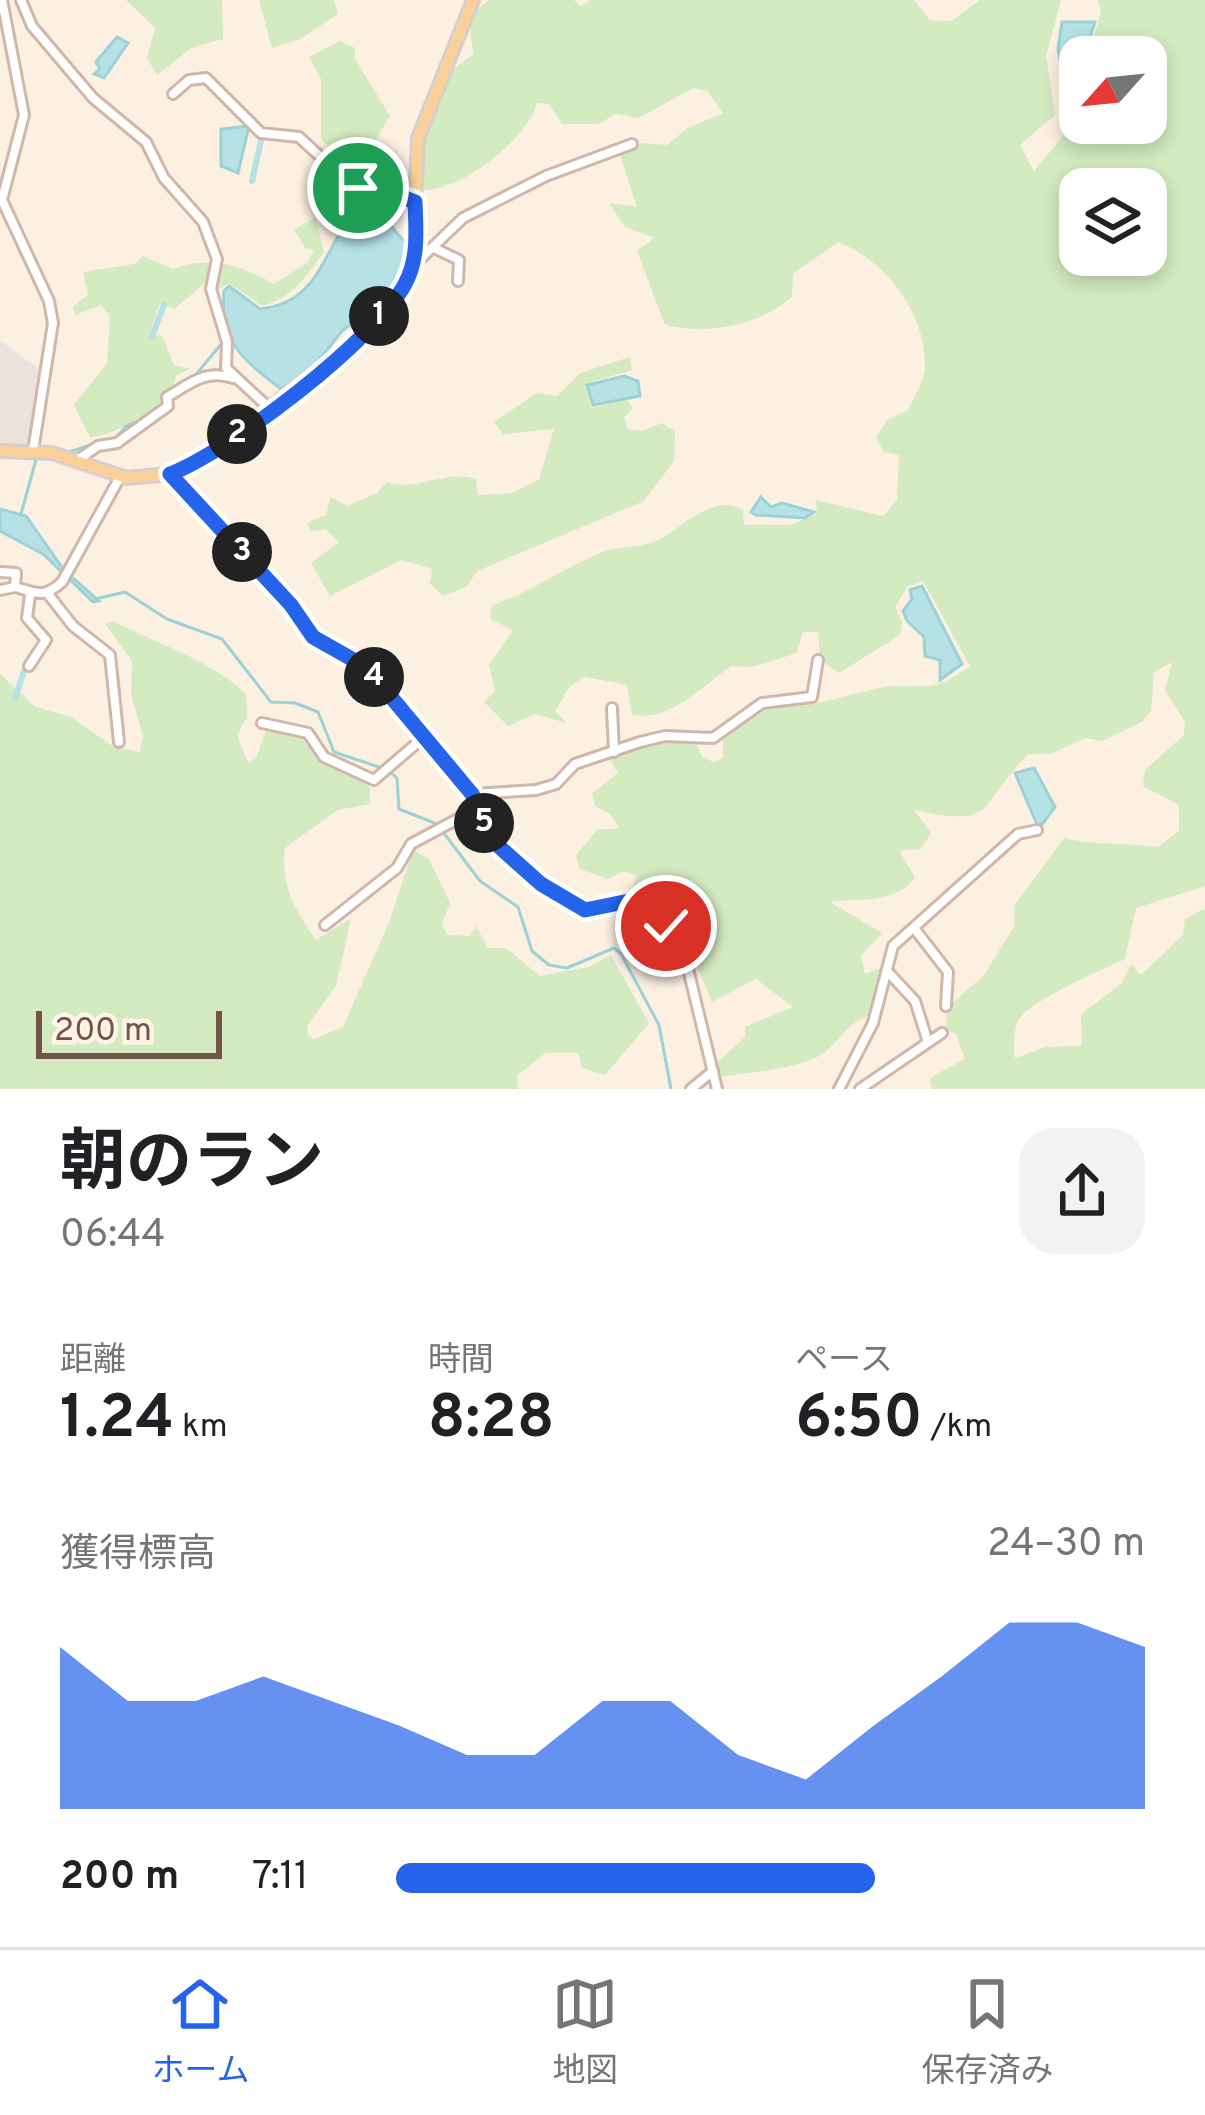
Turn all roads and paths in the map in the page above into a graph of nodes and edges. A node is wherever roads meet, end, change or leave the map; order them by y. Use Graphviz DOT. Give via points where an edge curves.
graph roads {
  1 [pos="2,0"];
  2 [pos="21,0"];
  3 [pos="473,0"];
  4 [pos="172,94"];
  5 [pos="632,144"];
  6 [pos="415,202"];
  7 [pos="434,248"];
  8 [pos="412,267"];
  9 [pos="458,281"];
  10 [pos="234,378"];
  11 [pos="271,410"];
  12 [pos="0,451"];
  13 [pos="33,451"];
  14 [pos="76,461"];
  15 [pos="170,474"];
  16 [pos="121,476"];
  17 [pos="0,572"];
  18 [pos="14,587"];
  19 [pos="0,590"];
  20 [pos="48,594"];
  21 [pos="30,595"];
  22 [pos="818,660"];
  23 [pos="29,666"];
  24 [pos="611,708"];
  25 [pos="262,723"];
  26 [pos="424,737"];
  27 [pos="119,742"];
  28 [pos="614,752"];
  29 [pos="472,794"];
  30 [pos="479,808"];
  31 [pos="1037,830"];
  32 [pos="325,925"];
  33 [pos="914,928"];
  34 [pos="886,970"];
  35 [pos="946,1006"];
  36 [pos="942,1033"];
  37 [pos="928,1042"];
  38 [pos="713,1072"];
  39 [pos="691,1089"];
  40 [pos="717,1089"];
  41 [pos="839,1089"];
  42 [pos="860,1089"];
  1 -- 13 [label="street" via="24,115 2,200 53,323"];
  2 -- 10 [label="street" via="32,26 93,98 146,142 164,178 203,222 217,259 212,290 227,342 223,360"];
  3 -- 6 [label="main road" via="418,138"];
  4 -- 6 [label="street" via="206,78 261,133 295,135 352,187"];
  5 -- 7 [label="street" via="463,218"];
  6 -- 8 [label="main road"];
  7 -- 8 [label="street"];
  7 -- 9 [label="street" via="459,260"];
  8 -- 11 [label="main road" via="384,311"];
  10 -- 11 [label="street"];
  10 -- 14 [label="street" via="201,376 167,397 154,420"];
  11 -- 15 [label="main road"];
  12 -- 13 [label="main road"];
  13 -- 14 [label="main road"];
  14 -- 16 [label="main road"];
  15 -- 16 [label="main road"];
  15 -- 26 [label="street" via="313,637 366,667"];
  16 -- 20 [label="street"];
  17 -- 18 [label="street" via="16,573"];
  18 -- 19 [label="street"];
  18 -- 21 [label="street"];
  20 -- 21 [label="street"];
  20 -- 27 [label="street" via="110,655"];
  21 -- 23 [label="street" via="27,618 46,640"];
  22 -- 28 [label="street" via="812,698 762,703 713,738 665,736"];
  24 -- 28 [label="street"];
  25 -- 26 [label="street" via="308,733 324,757 374,780"];
  26 -- 29 [label="street"];
  28 -- 29 [label="street" via="575,764 556,784 536,790"];
  29 -- 30 [label="street"];
  30 -- 32 [label="street" via="412,844 397,868"];
  30 -- 38 [label="street" via="495,843 541,884 585,910 629,901 676,936"];
  31 -- 33 [label="street" via="1018,834"];
  33 -- 34 [label="street" via="893,946"];
  33 -- 35 [label="street" via="948,972"];
  34 -- 37 [label="street" via="915,1001"];
  34 -- 41 [label="street" via="873,1023"];
  36 -- 37 [label="street"];
  37 -- 42 [label="street"];
  38 -- 39 [label="street"];
  38 -- 40 [label="street"];
}
